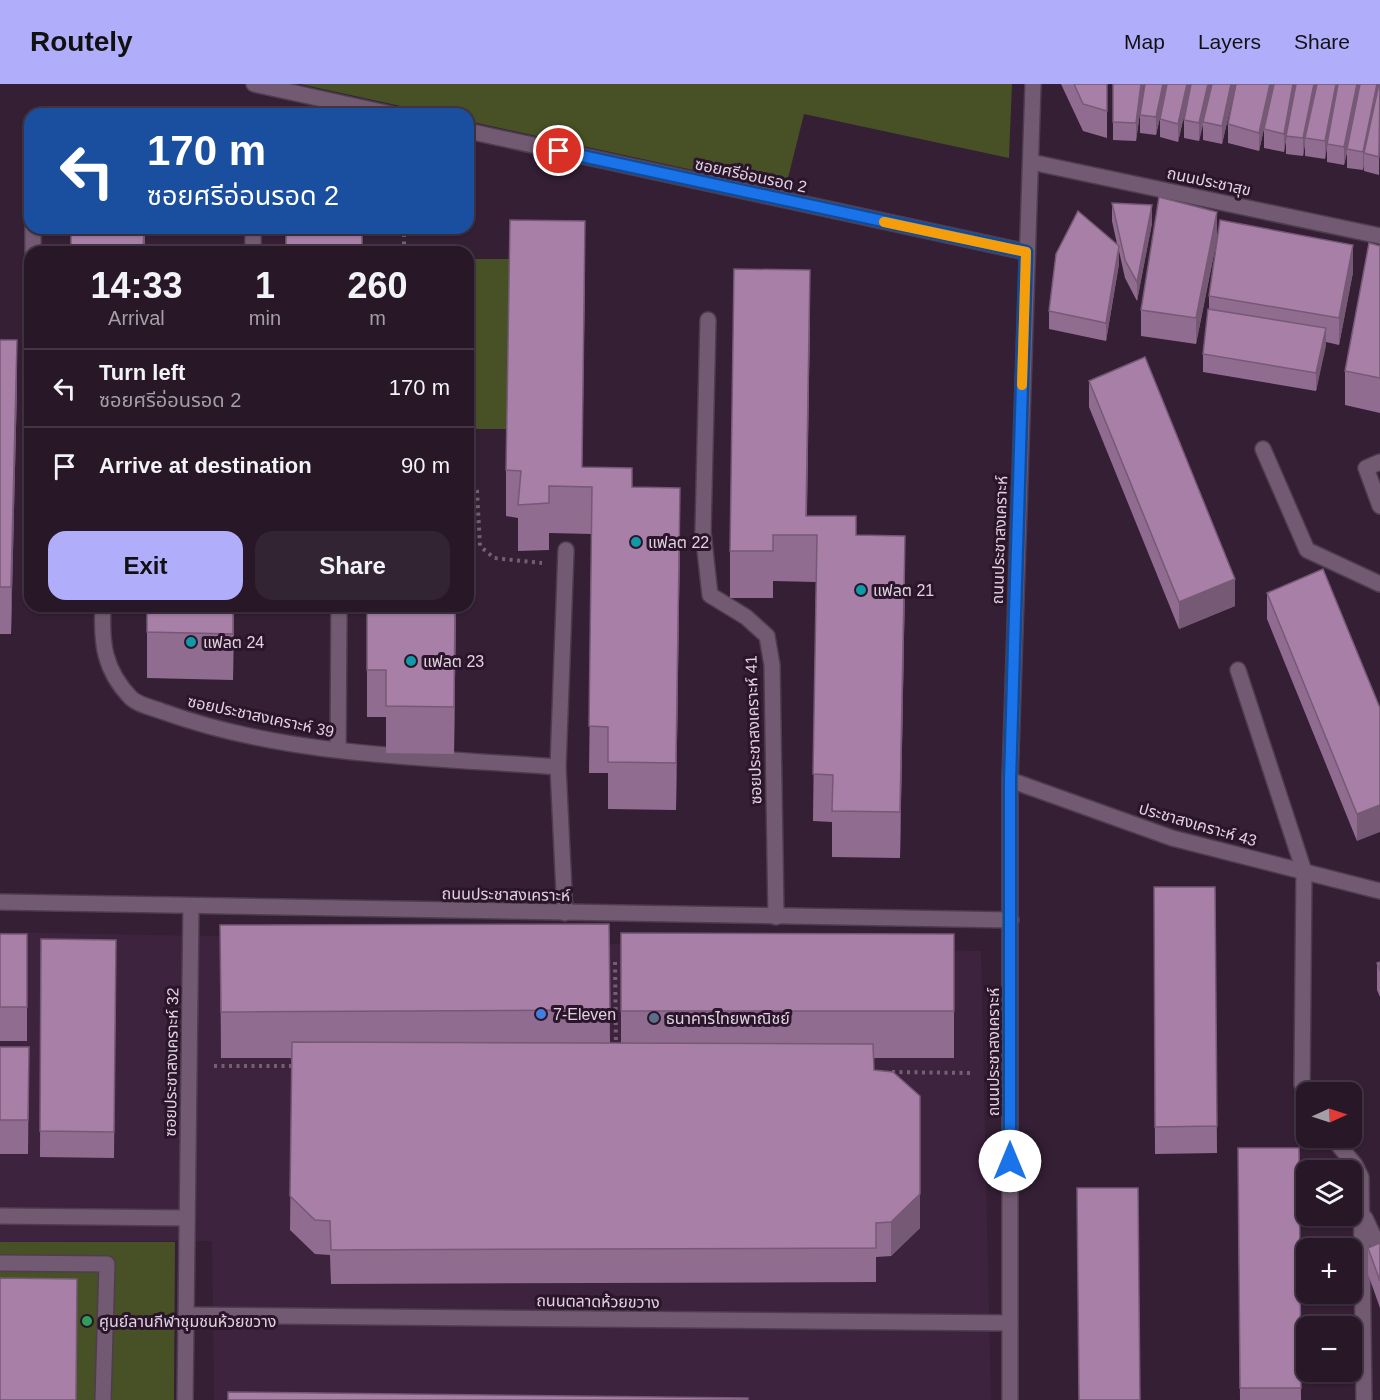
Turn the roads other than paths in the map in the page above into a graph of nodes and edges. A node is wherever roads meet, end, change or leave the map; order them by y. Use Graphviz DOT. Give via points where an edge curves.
graph roads {
  1 [pos="254,84"];
  2 [pos="1033,84"];
  3 [pos="364,108"];
  4 [pos="474,132"];
  5 [pos="1031,162"];
  6 [pos="1380,236"];
  7 [pos="1026,252"];
  8 [pos="708,320"];
  9 [pos="1263,449"];
  10 [pos="1380,462"];
  11 [pos="1380,506"];
  12 [pos="566,558"];
  13 [pos="1380,584"];
  14 [pos="103,612"];
  15 [pos="339,612"];
  16 [pos="1238,670"];
  17 [pos="338,750"];
  18 [pos="558,767"];
  19 [pos="1010,780"];
  20 [pos="1304,872"];
  21 [pos="1380,891"];
  22 [pos="0,902"];
  23 [pos="191,906"];
  24 [pos="566,913"];
  25 [pos="776,917"];
  26 [pos="1011,920"];
  27 [pos="1302,1082"];
  28 [pos="1341,1148"];
  29 [pos="1351,1160"];
  30 [pos="1362,1209"];
  31 [pos="0,1216"];
  32 [pos="187,1218"];
  33 [pos="1380,1250"];
  34 [pos="0,1263"];
  35 [pos="186,1315"];
  36 [pos="1010,1323"];
  37 [pos="103,1400"];
  38 [pos="184,1400"];
  39 [pos="1010,1400"];
  40 [pos="1364,1400"];
  1 -- 3 [label="street"];
  2 -- 5 [label="street, ถนนประชาสงเคราะห์"];
  4 -- 7 [label="street, ซอยศรีอ่อนรอด 2"];
  5 -- 6 [label="street, ถนนประชาสุข"];
  5 -- 7 [label="street, ถนนประชาสงเคราะห์"];
  7 -- 19 [label="street, ถนนประชาสงเคราะห์"];
  8 -- 25 [label="street, ซอยประชาสงเคราะห์ 41" via="703,532 706,562 710,595 746,617 767,636 772,665"];
  9 -- 13 [label="street" via="1308,550"];
  10 -- 11 [label="street" via="1366,468"];
  12 -- 18 [label="street"];
  14 -- 17 [label="street, ซอยประชาสงเคราะห์ 39" via="101,632 109,669 132,700 194,723"];
  15 -- 17 [label="street"];
  16 -- 20 [label="street"];
  17 -- 18 [label="street, ซอยประชาสงเคราะห์ 39"];
  18 -- 24 [label="street"];
  19 -- 20 [label="street, ประชาสงเคราะห์ 43" via="1172,838"];
  19 -- 26 [label="street, ถนนประชาสงเคราะห์"];
  20 -- 21 [label="street, ประชาสงเคราะห์ 43"];
  20 -- 27 [label="street"];
  22 -- 23 [label="street, ถนนประชาสงเคราะห์"];
  23 -- 24 [label="street, ถนนประชาสงเคราะห์"];
  23 -- 32 [label="street, ซอยประชาสงเคราะห์ 32"];
  24 -- 25 [label="street, ถนนประชาสงเคราะห์"];
  25 -- 26 [label="street, ถนนประชาสงเคราะห์"];
  26 -- 36 [label="street, ถนนประชาสงเคราะห์"];
  28 -- 29 [label="street"];
  30 -- 33 [label="street"];
  30 -- 40 [label="street"];
  31 -- 32 [label="street"];
  32 -- 35 [label="street, ซอยประชาสงเคราะห์ 32"];
  34 -- 37 [label="street" via="107,1264"];
  35 -- 36 [label="street, ถนนตลาดห้วยขวาง"];
  35 -- 38 [label="street, ซอยประชาสงเคราะห์ 32"];
  36 -- 39 [label="street, ถนนประชาสงเคราะห์"];
}
